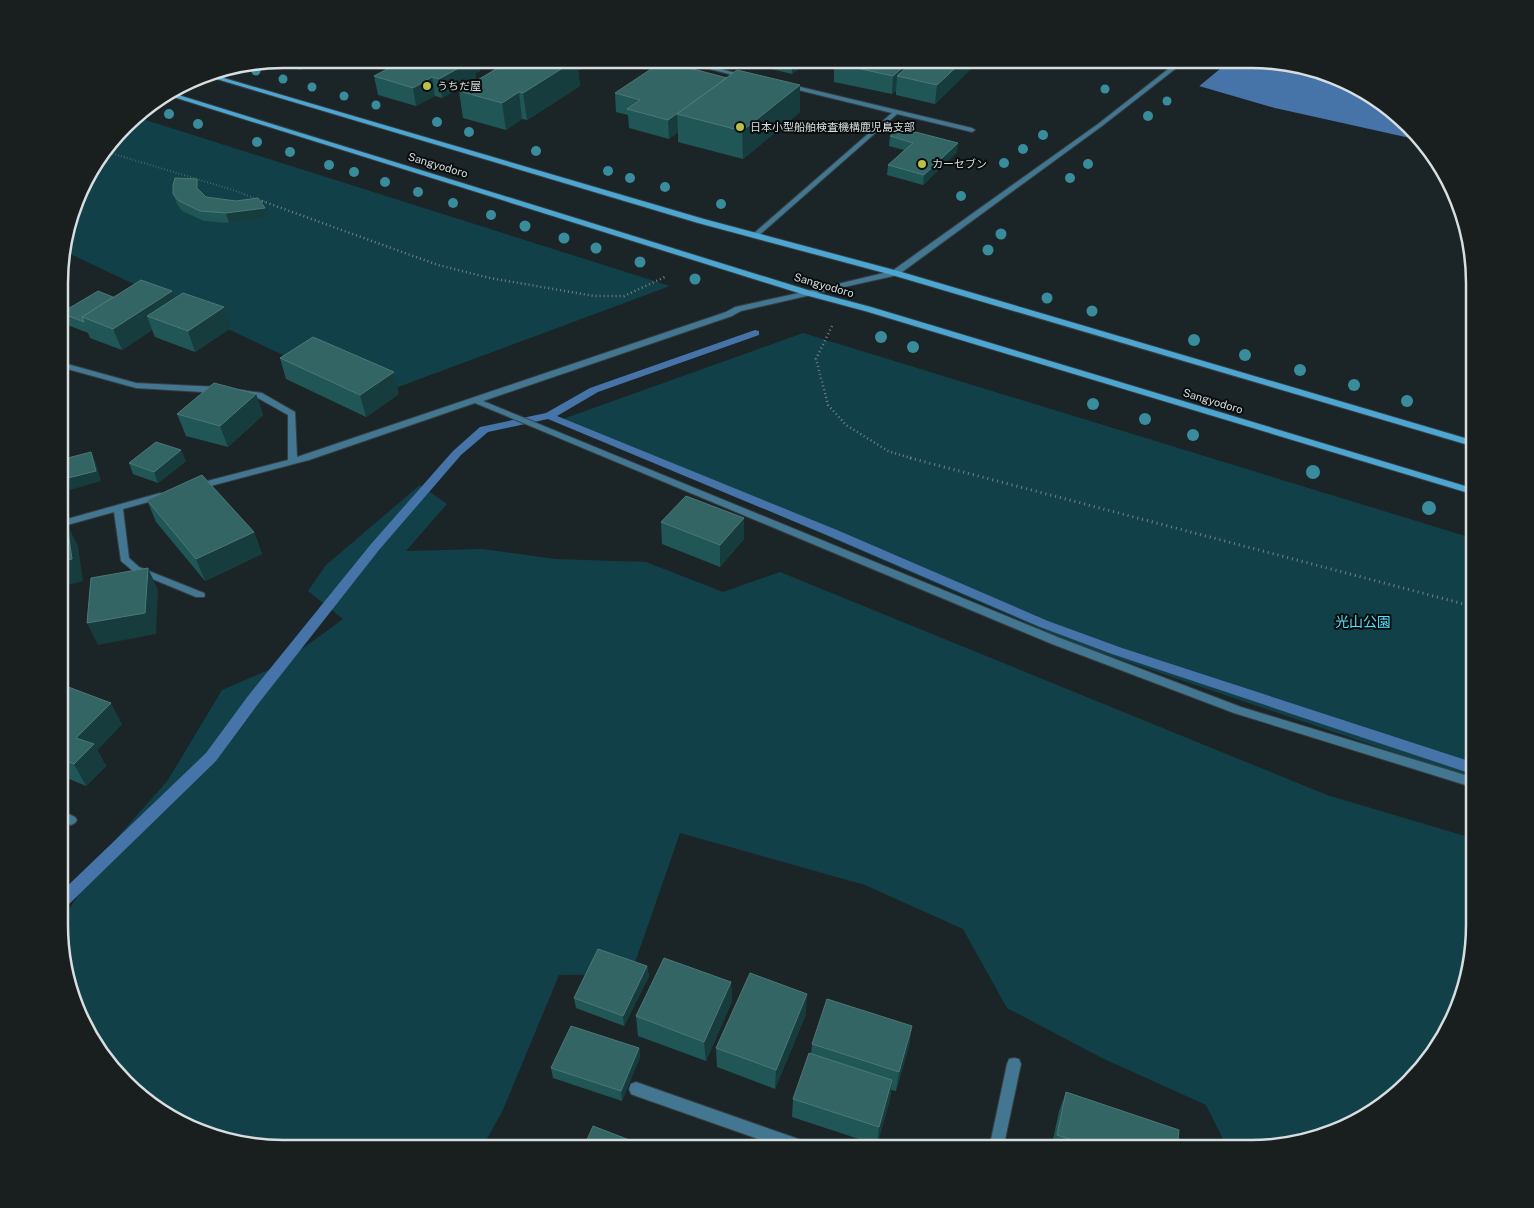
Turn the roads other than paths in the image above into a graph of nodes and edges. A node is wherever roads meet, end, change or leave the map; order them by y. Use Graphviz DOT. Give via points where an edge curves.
graph roads {
  1 [pos="709,68"];
  2 [pos="1174,68"];
  3 [pos="218,78"];
  4 [pos="750,78"];
  5 [pos="779,84"];
  6 [pos="175,96"];
  7 [pos="896,112"];
  8 [pos="972,130"];
  9 [pos="756,236"];
  10 [pos="895,273"];
  11 [pos="808,293"];
  12 [pos="68,366"];
  13 [pos="477,401"];
  14 [pos="1466,441"];
  15 [pos="293,462"];
  16 [pos="190,488"];
  17 [pos="1466,489"];
  18 [pos="171,493"];
  19 [pos="118,508"];
  20 [pos="68,522"];
  21 [pos="200,595"];
  22 [pos="1466,780"];
  23 [pos="1014,1064"];
  24 [pos="636,1089"];
  25 [pos="781,1140"];
  26 [pos="998,1140"];
  1 -- 4 [label="street"];
  2 -- 10 [label="street"];
  3 -- 9 [label="main road, Sangyodoro"];
  5 -- 7 [label="street"];
  6 -- 11 [label="main road, Sangyodoro"];
  7 -- 8 [label="street"];
  7 -- 9 [label="street"];
  9 -- 10 [label="main road, Sangyodoro"];
  10 -- 11 [label="street"];
  10 -- 14 [label="main road, Sangyodoro"];
  11 -- 13 [label="street" via="738,309"];
  11 -- 17 [label="main road, Sangyodoro"];
  12 -- 15 [label="street" via="136,384 233,390 259,395 292,414"];
  13 -- 15 [label="street"];
  13 -- 22 [label="street" via="1056,641 1238,710"];
  15 -- 16 [label="street"];
  18 -- 19 [label="street"];
  19 -- 20 [label="street"];
  19 -- 21 [label="street" via="124,559 136,569"];
  23 -- 26 [label="street"];
  24 -- 25 [label="street"];
}
